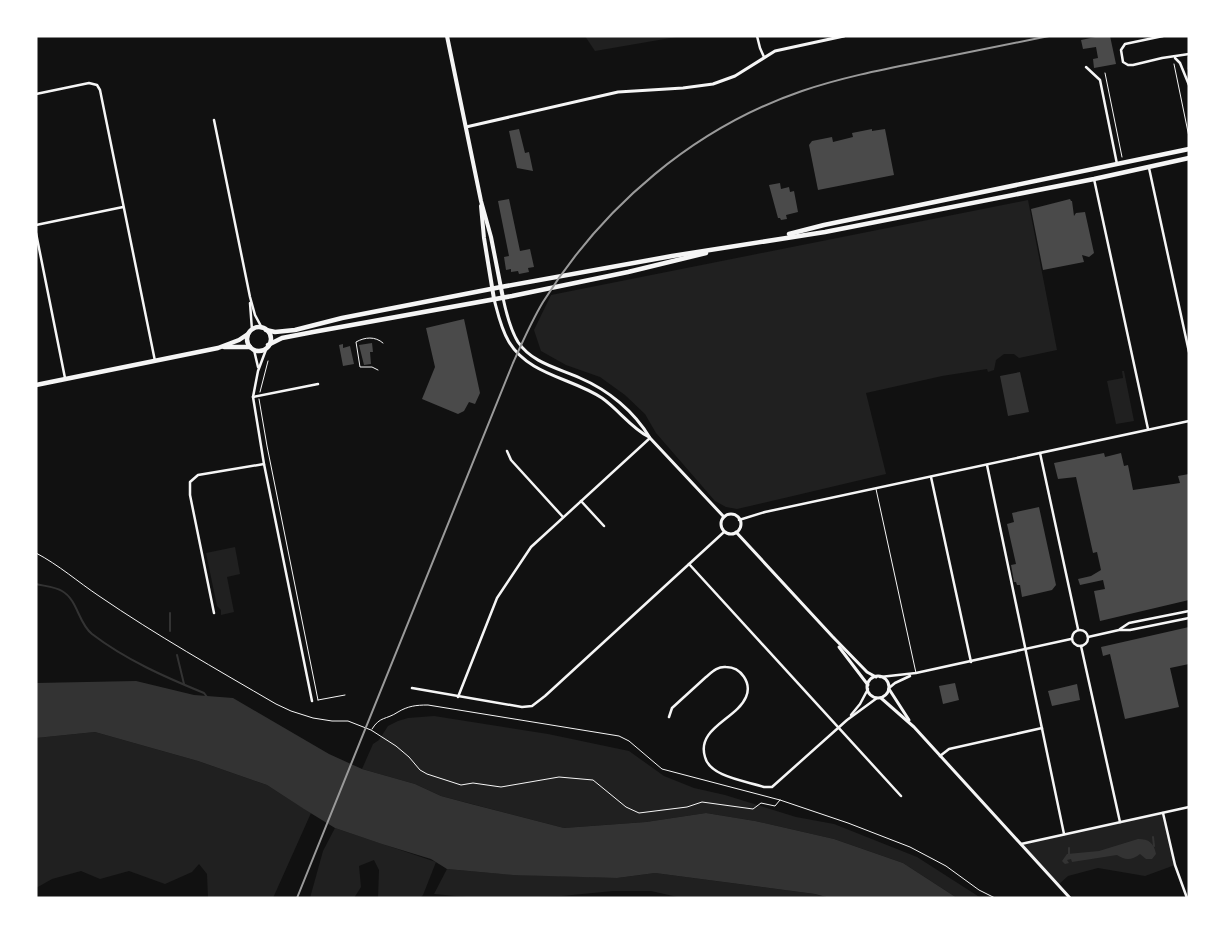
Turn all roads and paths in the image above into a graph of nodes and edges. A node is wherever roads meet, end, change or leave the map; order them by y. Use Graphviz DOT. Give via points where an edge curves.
graph roads {
  1 [pos="447,36"];
  2 [pos="757,36"];
  3 [pos="844,36"];
  4 [pos="1163,36"];
  5 [pos="1189,56"];
  6 [pos="764,57"];
  7 [pos="1174,57"];
  8 [pos="1174,64"];
  9 [pos="1086,66"];
  10 [pos="1189,69"];
  11 [pos="1106,73"];
  12 [pos="1188,81"];
  13 [pos="36,94"];
  14 [pos="214,120"];
  15 [pos="466,127"];
  16 [pos="1189,137"];
  17 [pos="1189,149"];
  18 [pos="1123,158"];
  19 [pos="1189,158"];
  20 [pos="1117,164"];
  21 [pos="1149,167"];
  22 [pos="1092,169"];
  23 [pos="1094,179"];
  24 [pos="481,201"];
  25 [pos="124,207"];
  26 [pos="36,225"];
  27 [pos="36,233"];
  28 [pos="768,240"];
  29 [pos="742,244"];
  30 [pos="500,287"];
  31 [pos="492,289"];
  32 [pos="250,297"];
  33 [pos="503,298"];
  34 [pos="494,299"];
  35 [pos="264,329"];
  36 [pos="250,332"];
  37 [pos="383,343"];
  38 [pos="268,346"];
  39 [pos="218,348"];
  40 [pos="252,348"];
  41 [pos="1189,352"];
  42 [pos="268,360"];
  43 [pos="155,361"];
  44 [pos="378,370"];
  45 [pos="258,371"];
  46 [pos="65,379"];
  47 [pos="36,384"];
  48 [pos="318,384"];
  49 [pos="259,396"];
  50 [pos="252,397"];
  51 [pos="624,407"];
  52 [pos="619,412"];
  53 [pos="633,415"];
  54 [pos="627,420"];
  55 [pos="1189,421"];
  56 [pos="1148,430"];
  57 [pos="650,438"];
  58 [pos="506,451"];
  59 [pos="1040,453"];
  60 [pos="264,464"];
  61 [pos="987,465"];
  62 [pos="931,477"];
  63 [pos="876,488"];
  64 [pos="581,501"];
  65 [pos="563,517"];
  66 [pos="724,517"];
  67 [pos="739,520"];
  68 [pos="604,526"];
  69 [pos="724,532"];
  70 [pos="736,532"];
  71 [pos="36,553"];
  72 [pos="690,564"];
  73 [pos="1189,611"];
  74 [pos="214,613"];
  75 [pos="1189,618"];
  76 [pos="1078,630"];
  77 [pos="1119,630"];
  78 [pos="832,636"];
  79 [pos="1088,637"];
  80 [pos="1071,640"];
  81 [pos="1081,646"];
  82 [pos="1025,650"];
  83 [pos="971,662"];
  84 [pos="916,673"];
  85 [pos="878,677"];
  86 [pos="868,687"];
  87 [pos="412,688"];
  88 [pos="889,688"];
  89 [pos="345,695"];
  90 [pos="458,697"];
  91 [pos="879,698"];
  92 [pos="318,700"];
  93 [pos="312,701"];
  94 [pos="669,717"];
  95 [pos="846,720"];
  96 [pos="914,727"];
  97 [pos="839,728"];
  98 [pos="1042,728"];
  99 [pos="371,730"];
  100 [pos="940,756"];
  101 [pos="902,796"];
  102 [pos="780,800"];
  103 [pos="1189,808"];
  104 [pos="1163,813"];
  105 [pos="1120,822"];
  106 [pos="1064,834"];
  107 [pos="1020,844"];
  108 [pos="995,898"];
  109 [pos="1070,898"];
  110 [pos="1187,898"];
  1 -- 15 [label="main road"];
  2 -- 6 [label="street"];
  3 -- 6 [label="street" via="782,48"];
  4 -- 7 [label="street" via="1125,44 1121,50 1123,62 1132,65"];
  5 -- 7 [label="street"];
  5 -- 10 [label="street"];
  6 -- 15 [label="street" via="735,76 713,84 618,92"];
  7 -- 12 [label="street" via="1180,62"];
  8 -- 16 [label="path"];
  9 -- 20 [label="street" via="1100,80"];
  11 -- 18 [label="path"];
  13 -- 25 [label="street" via="89,83 97,85"];
  14 -- 32 [label="street"];
  15 -- 24 [label="main road"];
  17 -- 20 [label="highway"];
  19 -- 21 [label="highway"];
  20 -- 22 [label="highway"];
  21 -- 23 [label="highway"];
  21 -- 41 [label="street"];
  22 -- 23 [label="highway"];
  22 -- 28 [label="highway" via="824,225"];
  23 -- 28 [label="highway" via="825,232"];
  23 -- 56 [label="street"];
  24 -- 30 [label="main road"];
  24 -- 31 [label="main road"];
  25 -- 26 [label="street"];
  25 -- 43 [label="street"];
  27 -- 46 [label="street"];
  28 -- 29 [label="highway"];
  29 -- 30 [label="highway"];
  29 -- 33 [label="highway"];
  30 -- 31 [label="highway"];
  30 -- 33 [label="main road"];
  31 -- 34 [label="main road"];
  31 -- 35 [label="highway" via="295,330 275,332"];
  32 -- 35 [label="street" via="255,315"];
  32 -- 36 [label="street"];
  33 -- 34 [label="highway"];
  33 -- 51 [label="street" via="513,333 529,354 591,383"];
  34 -- 38 [label="highway" via="282,338"];
  34 -- 52 [label="street" via="504,333 524,359 538,369 594,393"];
  35 -- 36 [label="highway" via="255,328"];
  35 -- 38 [label="highway" via="270,339"];
  36 -- 39 [label="highway" via="240,340"];
  36 -- 40 [label="highway" via="247,341"];
  37 -- 44 [label="lane" via="373,338 356,342 360,366"];
  38 -- 40 [label="highway" via="261,350"];
  38 -- 45 [label="street"];
  39 -- 40 [label="highway"];
  39 -- 43 [label="highway"];
  40 -- 45 [label="street" via="258,359"];
  42 -- 49 [label="path"];
  43 -- 46 [label="highway"];
  45 -- 50 [label="street"];
  46 -- 47 [label="highway"];
  48 -- 49 [label="street"];
  49 -- 50 [label="street"];
  49 -- 92 [label="path"];
  50 -- 60 [label="street"];
  51 -- 52 [label="street"];
  51 -- 53 [label="street"];
  52 -- 54 [label="street"];
  53 -- 54 [label="street"];
  53 -- 57 [label="street"];
  54 -- 57 [label="street" via="638,432"];
  55 -- 56 [label="street"];
  56 -- 59 [label="street"];
  57 -- 64 [label="street"];
  57 -- 66 [label="street"];
  58 -- 65 [label="street"];
  59 -- 61 [label="street"];
  59 -- 76 [label="street"];
  60 -- 74 [label="street" via="198,475 190,482 190,496"];
  60 -- 93 [label="street"];
  61 -- 62 [label="street"];
  61 -- 82 [label="street"];
  62 -- 63 [label="street"];
  62 -- 83 [label="street"];
  63 -- 67 [label="street"];
  63 -- 84 [label="lane"];
  64 -- 65 [label="street"];
  64 -- 68 [label="street"];
  65 -- 90 [label="street" via="531,547 500,592"];
  66 -- 67 [label="street" via="732,514"];
  66 -- 69 [label="street" via="721,526"];
  67 -- 70 [label="street"];
  69 -- 70 [label="street"];
  69 -- 72 [label="street"];
  70 -- 78 [label="street"];
  71 -- 99 [label="path" via="99,596 276,704 307,716 348,722"];
  72 -- 90 [label="street" via="537,704 522,707"];
  72 -- 97 [label="street"];
  73 -- 77 [label="street" via="1129,624"];
  75 -- 77 [label="street"];
  76 -- 79 [label="street" via="1086,632"];
  76 -- 80 [label="street"];
  77 -- 79 [label="street"];
  78 -- 85 [label="street" via="867,672"];
  78 -- 86 [label="street"];
  79 -- 81 [label="street" via="1086,644"];
  80 -- 81 [label="street"];
  80 -- 82 [label="street"];
  81 -- 105 [label="street"];
  82 -- 83 [label="street"];
  82 -- 98 [label="street"];
  83 -- 84 [label="street"];
  84 -- 85 [label="street"];
  84 -- 88 [label="street"];
  85 -- 86 [label="street" via="871,680"];
  85 -- 88 [label="street" via="885,680"];
  86 -- 91 [label="street" via="871,695"];
  86 -- 95 [label="street" via="860,704"];
  87 -- 90 [label="street"];
  88 -- 91 [label="street"];
  88 -- 96 [label="street"];
  89 -- 92 [label="path"];
  91 -- 95 [label="street"];
  91 -- 96 [label="street"];
  92 -- 93 [label="path"];
  94 -- 97 [label="street" via="672,708 712,671 726,667 739,671 747,684 746,698 709,734 704,744 704,757 716,772 764,787 772,787"];
  95 -- 97 [label="street"];
  96 -- 100 [label="street"];
  97 -- 101 [label="street"];
  98 -- 100 [label="street" via="949,749"];
  98 -- 106 [label="street"];
  99 -- 102 [label="path" via="380,719 419,705 577,728 624,738 662,769"];
  99 -- 102 [label="path" via="396,746 426,774 461,785 473,783 501,787 559,777 593,780 626,807 639,813 702,802 753,809 761,803 775,806"];
  100 -- 107 [label="street"];
  102 -- 108 [label="path" via="910,848 946,866"];
  103 -- 104 [label="street"];
  104 -- 105 [label="street"];
  104 -- 110 [label="street" via="1174,865"];
  105 -- 106 [label="street"];
  106 -- 107 [label="street"];
  107 -- 109 [label="street"];
}
